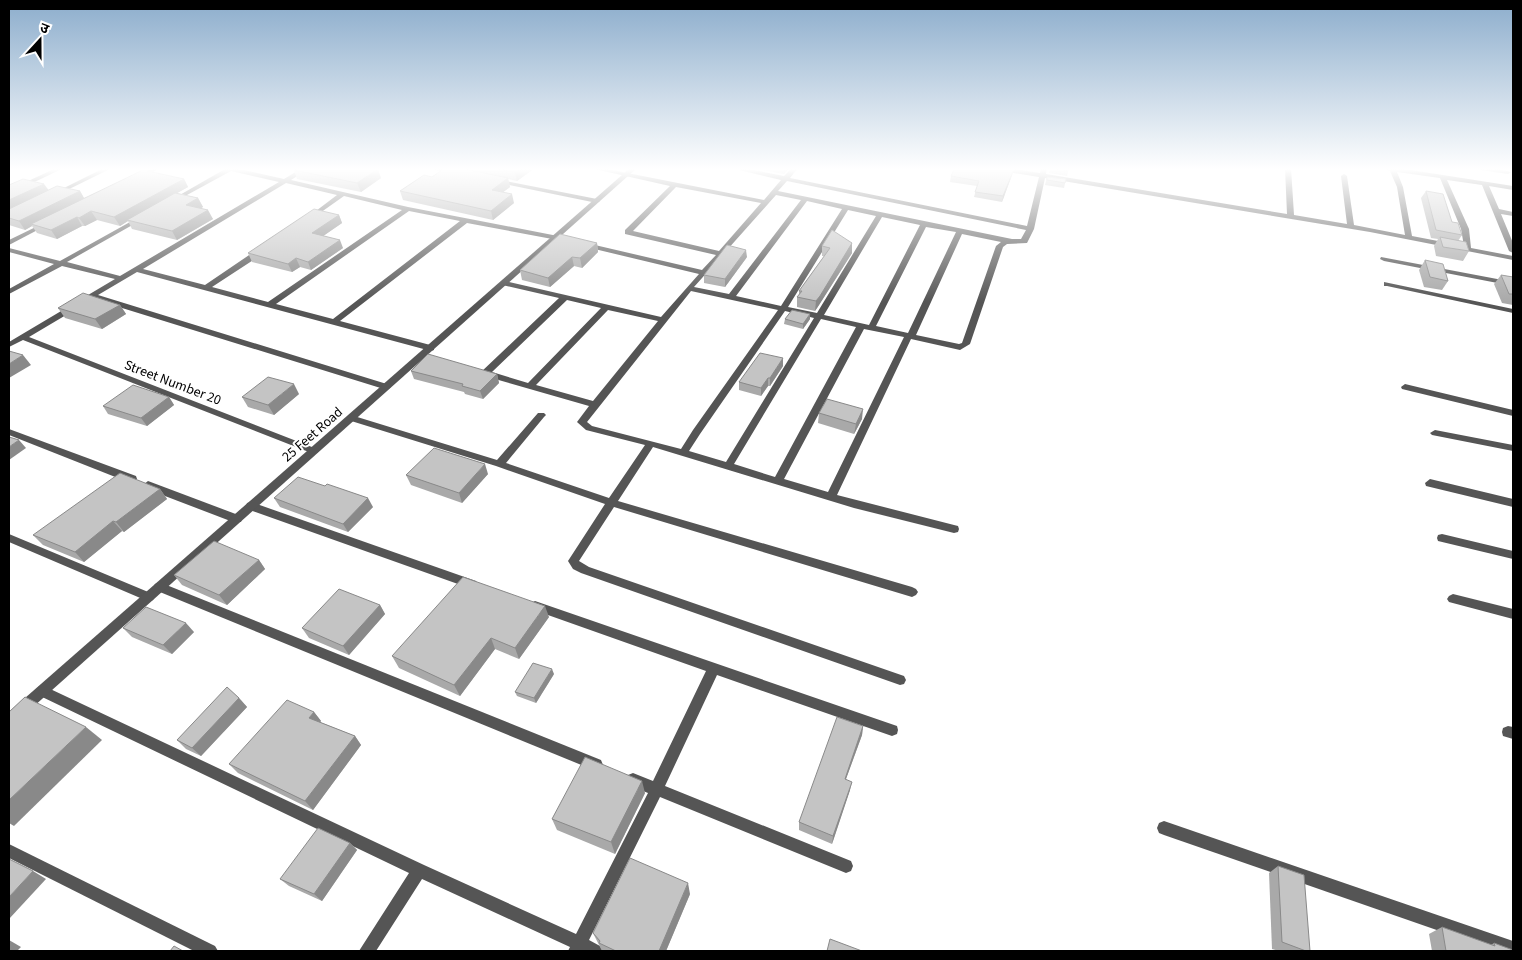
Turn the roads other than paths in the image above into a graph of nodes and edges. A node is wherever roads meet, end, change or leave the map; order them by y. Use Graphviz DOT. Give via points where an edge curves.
graph roads {
  1 [pos="231,213"];
  2 [pos="317,213"];
  3 [pos="402,213"];
  4 [pos="428,213"];
  5 [pos="584,213"];
  6 [pos="647,213"];
  7 [pos="755,213"];
  8 [pos="795,213"];
  9 [pos="842,213"];
  10 [pos="875,213"];
  11 [pos="951,213"];
  12 [pos="1034,213"];
  13 [pos="1265,213"];
  14 [pos="1291,213"];
  15 [pos="1349,213"];
  16 [pos="1404,213"];
  17 [pos="1458,213"];
  18 [pos="1497,213"];
  19 [pos="881,214"];
  20 [pos="146,216"];
  21 [pos="1291,217"];
  22 [pos="466,220"];
  23 [pos="52,221"];
  24 [pos="304,222"];
  25 [pos="924,224"];
  26 [pos="1351,227"];
  27 [pos="1030,229"];
  28 [pos="960,231"];
  29 [pos="556,237"];
  30 [pos="1510,237"];
  31 [pos="1409,238"];
  32 [pos="1012,242"];
  33 [pos="9,243"];
  34 [pos="272,244"];
  35 [pos="9,250"];
  36 [pos="1468,250"];
  37 [pos="1513,250"];
  38 [pos="720,254"];
  39 [pos="1513,258"];
  40 [pos="1384,259"];
  41 [pos="61,263"];
  42 [pos="135,269"];
  43 [pos="704,273"];
  44 [pos="120,278"];
  45 [pos="505,283"];
  46 [pos="1387,284"];
  47 [pos="1513,284"];
  48 [pos="206,288"];
  49 [pos="689,288"];
  50 [pos="9,292"];
  51 [pos="92,296"];
  52 [pos="565,297"];
  53 [pos="730,298"];
  54 [pos="269,305"];
  55 [pos="606,306"];
  56 [pos="783,309"];
  57 [pos="1513,311"];
  58 [pos="819,317"];
  59 [pos="663,320"];
  60 [pos="334,322"];
  61 [pos="866,327"];
  62 [pos="910,336"];
  63 [pos="22,337"];
  64 [pos="9,346"];
  65 [pos="429,354"];
  66 [pos="387,386"];
  67 [pos="530,386"];
  68 [pos="1405,387"];
  69 [pos="595,405"];
  70 [pos="1513,413"];
  71 [pos="541,415"];
  72 [pos="351,418"];
  73 [pos="9,432"];
  74 [pos="1435,433"];
  75 [pos="651,443"];
  76 [pos="1513,448"];
  77 [pos="314,451"];
  78 [pos="684,452"];
  79 [pos="499,464"];
  80 [pos="728,466"];
  81 [pos="777,482"];
  82 [pos="1430,483"];
  83 [pos="831,497"];
  84 [pos="610,502"];
  85 [pos="1513,503"];
  86 [pos="251,506"];
  87 [pos="237,519"];
  88 [pos="954,529"];
  89 [pos="9,538"];
  90 [pos="1442,538"];
  91 [pos="1513,555"];
  92 [pos="159,587"];
  93 [pos="483,587"];
  94 [pos="912,592"];
  95 [pos="149,597"];
  96 [pos="1453,599"];
  97 [pos="520,600"];
  98 [pos="1513,614"];
  99 [pos="714,668"];
  100 [pos="900,680"];
  101 [pos="42,691"];
  102 [pos="10,717"];
  103 [pos="892,730"];
  104 [pos="656,790"];
  105 [pos="1164,828"];
  106 [pos="9,851"];
  107 [pos="846,866"];
  108 [pos="419,870"];
  109 [pos="578,947"];
  110 [pos="1513,948"];
  111 [pos="210,951"];
  112 [pos="367,951"];
  113 [pos="595,951"];
  1 -- 42 [label="street"];
  2 -- 24 [label="street"];
  3 -- 54 [label="street"];
  4 -- 22 [label="street"];
  5 -- 29 [label="street, 25 Feet Road"];
  6 -- 38 [label="street" via="628,232"];
  7 -- 38 [label="street"];
  8 -- 53 [label="street"];
  9 -- 56 [label="street"];
  10 -- 19 [label="street"];
  11 -- 27 [label="street"];
  12 -- 27 [label="street"];
  13 -- 21 [label="street"];
  14 -- 21 [label="street"];
  15 -- 26 [label="street"];
  16 -- 31 [label="street"];
  17 -- 36 [label="street" via="1465,229"];
  18 -- 30 [label="street"];
  19 -- 25 [label="street"];
  19 -- 58 [label="street"];
  20 -- 41 [label="street"];
  21 -- 26 [label="street"];
  22 -- 29 [label="street"];
  22 -- 60 [label="street"];
  23 -- 33 [label="street"];
  25 -- 28 [label="street"];
  25 -- 61 [label="street"];
  26 -- 31 [label="street"];
  27 -- 32 [label="street" via="1024,241"];
  28 -- 32 [label="street"];
  28 -- 62 [label="street"];
  29 -- 43 [label="street"];
  29 -- 45 [label="street, 25 Feet Road"];
  30 -- 37 [label="street"];
  31 -- 36 [label="street"];
  32 -- 62 [label="street" via="1000,246 966,344 960,347"];
  34 -- 48 [label="street"];
  35 -- 41 [label="street"];
  36 -- 39 [label="street"];
  38 -- 43 [label="street"];
  40 -- 47 [label="street"];
  41 -- 44 [label="street"];
  41 -- 50 [label="street"];
  42 -- 44 [label="street"];
  42 -- 48 [label="street"];
  43 -- 49 [label="street"];
  44 -- 51 [label="street"];
  45 -- 52 [label="street"];
  45 -- 65 [label="street, 25 Feet Road"];
  46 -- 57 [label="street"];
  48 -- 54 [label="street"];
  49 -- 53 [label="street"];
  49 -- 59 [label="street"];
  51 -- 63 [label="street"];
  51 -- 66 [label="street"];
  52 -- 55 [label="street"];
  52 -- 67 [label="street" via="482,372"];
  53 -- 56 [label="street"];
  54 -- 60 [label="street"];
  55 -- 59 [label="street"];
  55 -- 67 [label="street"];
  56 -- 58 [label="street"];
  56 -- 78 [label="street"];
  58 -- 61 [label="street"];
  58 -- 80 [label="street"];
  59 -- 69 [label="street"];
  60 -- 65 [label="street"];
  61 -- 62 [label="street"];
  61 -- 81 [label="street"];
  62 -- 83 [label="street"];
  63 -- 64 [label="street"];
  63 -- 77 [label="street, Street Number 20"];
  65 -- 66 [label="street, 25 Feet Road"];
  66 -- 72 [label="street, 25 Feet Road"];
  67 -- 69 [label="street"];
  68 -- 70 [label="street"];
  69 -- 75 [label="street" via="583,424"];
  71 -- 79 [label="street"];
  72 -- 77 [label="street, 25 Feet Road"];
  72 -- 79 [label="street"];
  73 -- 87 [label="street"];
  74 -- 76 [label="street"];
  75 -- 78 [label="street"];
  75 -- 84 [label="street"];
  77 -- 86 [label="street, 25 Feet Road"];
  78 -- 80 [label="street"];
  79 -- 84 [label="street"];
  80 -- 81 [label="street"];
  81 -- 83 [label="street"];
  82 -- 85 [label="street"];
  83 -- 88 [label="street"];
  84 -- 94 [label="street"];
  84 -- 100 [label="street" via="573,561 577,566"];
  86 -- 87 [label="street, 25 Feet Road"];
  86 -- 93 [label="street"];
  87 -- 92 [label="street, 25 Feet Road"];
  89 -- 95 [label="street"];
  90 -- 91 [label="street"];
  92 -- 95 [label="street, 25 Feet Road"];
  92 -- 104 [label="street"];
  95 -- 101 [label="street, 25 Feet Road"];
  96 -- 98 [label="street"];
  97 -- 99 [label="street"];
  99 -- 103 [label="street"];
  99 -- 104 [label="street"];
  101 -- 102 [label="street, 25 Feet Road"];
  101 -- 108 [label="street"];
  104 -- 107 [label="street"];
  104 -- 109 [label="street"];
  105 -- 110 [label="street"];
  106 -- 111 [label="street"];
  108 -- 109 [label="street"];
  108 -- 112 [label="street"];
  109 -- 113 [label="street"];
}
